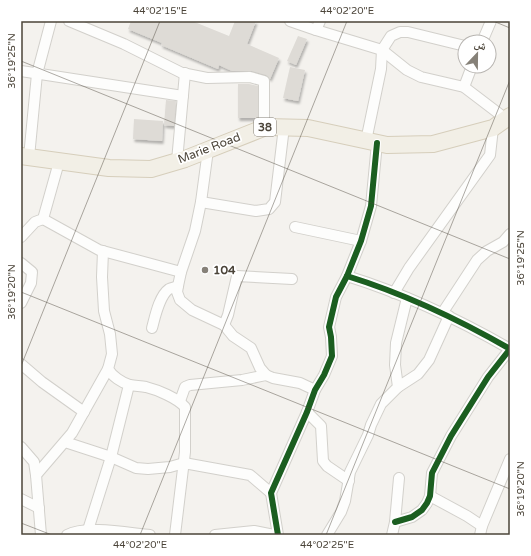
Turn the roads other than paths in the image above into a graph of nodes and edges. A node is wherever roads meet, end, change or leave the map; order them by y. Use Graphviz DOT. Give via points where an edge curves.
graph roads {
  1 [pos="51,21"];
  2 [pos="69,21"];
  3 [pos="290,21"];
  4 [pos="491,21"];
  5 [pos="318,26"];
  6 [pos="485,34"];
  7 [pos="457,44"];
  8 [pos="382,50"];
  9 [pos="21,71"];
  10 [pos="185,73"];
  11 [pos="37,74"];
  12 [pos="469,74"];
  13 [pos="464,87"];
  14 [pos="183,96"];
  15 [pos="503,121"];
  16 [pos="284,127"];
  17 [pos="264,128"];
  18 [pos="372,142"];
  19 [pos="208,150"];
  20 [pos="25,156"];
  21 [pos="177,161"];
  22 [pos="59,162"];
  23 [pos="201,202"];
  24 [pos="43,219"];
  25 [pos="295,227"];
  26 [pos="510,234"];
  27 [pos="21,237"];
  28 [pos="361,241"];
  29 [pos="103,251"];
  30 [pos="21,264"];
  31 [pos="181,272"];
  32 [pos="348,276"];
  33 [pos="292,279"];
  34 [pos="178,286"];
  35 [pos="394,293"];
  36 [pos="407,298"];
  37 [pos="21,303"];
  38 [pos="446,314"];
  39 [pos="224,325"];
  40 [pos="152,328"];
  41 [pos="21,364"];
  42 [pos="108,370"];
  43 [pos="266,375"];
  44 [pos="129,385"];
  45 [pos="398,387"];
  46 [pos="315,390"];
  47 [pos="180,401"];
  48 [pos="84,412"];
  49 [pos="307,412"];
  50 [pos="65,442"];
  51 [pos="21,447"];
  52 [pos="111,457"];
  53 [pos="510,459"];
  54 [pos="184,463"];
  55 [pos="36,475"];
  56 [pos="399,478"];
  57 [pos="349,481"];
  58 [pos="271,493"];
  59 [pos="430,496"];
  60 [pos="21,499"];
  61 [pos="39,508"];
  62 [pos="395,522"];
  63 [pos="88,530"];
  64 [pos="481,531"];
  65 [pos="40,535"];
  66 [pos="67,535"];
  67 [pos="150,535"];
  68 [pos="175,535"];
  69 [pos="215,535"];
  70 [pos="274,535"];
  71 [pos="278,535"];
  72 [pos="327,535"];
  73 [pos="392,535"];
  1 -- 11 [label="street"];
  2 -- 10 [label="street"];
  3 -- 5 [label="street"];
  4 -- 6 [label="street"];
  5 -- 8 [label="street"];
  7 -- 8 [label="street" via="400,32 391,36"];
  8 -- 13 [label="street" via="407,70 421,77"];
  8 -- 18 [label="street"];
  9 -- 11 [label="street"];
  10 -- 14 [label="street"];
  10 -- 17 [label="street" via="207,78 250,77 264,80"];
  11 -- 14 [label="street"];
  11 -- 20 [label="street"];
  12 -- 13 [label="street"];
  13 -- 15 [label="street"];
  14 -- 21 [label="street"];
  15 -- 18 [label="main road, Marie Road / 38" via="433,144 387,145"];
  15 -- 35 [label="street" via="490,155"];
  16 -- 17 [label="main road, Marie Road / 38"];
  16 -- 18 [label="main road, Marie Road / 38" via="308,128"];
  16 -- 23 [label="street" via="275,202 269,209 256,211"];
  17 -- 19 [label="main road, Marie Road / 38"];
  18 -- 28 [label="street" via="371,206"];
  19 -- 21 [label="main road, Marie Road / 38"];
  19 -- 23 [label="street"];
  20 -- 22 [label="main road, Marie Road / 38"];
  21 -- 22 [label="main road, Marie Road / 38" via="151,169 109,168"];
  22 -- 24 [label="street"];
  23 -- 31 [label="street" via="195,231"];
  24 -- 27 [label="street" via="35,222"];
  24 -- 29 [label="street"];
  25 -- 28 [label="street"];
  26 -- 38 [label="street" via="504,242 477,260"];
  28 -- 32 [label="street"];
  29 -- 31 [label="street"];
  29 -- 42 [label="street" via="104,311 112,354"];
  30 -- 37 [label="street" via="32,272 31,283"];
  31 -- 34 [label="street"];
  32 -- 35 [label="street"];
  32 -- 46 [label="street" via="336,297 329,327 332,356"];
  33 -- 39 [label="street" via="237,276"];
  34 -- 39 [label="street" via="180,300 192,310"];
  34 -- 40 [label="street" via="168,290 162,298"];
  35 -- 36 [label="street"];
  36 -- 38 [label="street"];
  36 -- 45 [label="street" via="396,344"];
  38 -- 45 [label="street" via="428,360 418,374"];
  38 -- 59 [label="street" via="510,349 488,377 451,436 432,473"];
  39 -- 43 [label="street" via="232,336 251,348"];
  41 -- 48 [label="street"];
  42 -- 44 [label="street" via="111,375"];
  42 -- 48 [label="street"];
  43 -- 46 [label="street" via="300,383"];
  43 -- 47 [label="street" via="190,385 185,387"];
  44 -- 47 [label="street" via="146,387"];
  44 -- 52 [label="street"];
  45 -- 57 [label="street" via="381,404 350,472"];
  46 -- 49 [label="street"];
  47 -- 54 [label="street" via="185,407"];
  48 -- 50 [label="street"];
  49 -- 57 [label="street" via="321,426 323,461"];
  49 -- 58 [label="street"];
  50 -- 52 [label="street"];
  50 -- 55 [label="street"];
  51 -- 55 [label="street" via="34,462"];
  52 -- 54 [label="street" via="136,468 148,469"];
  52 -- 63 [label="street"];
  53 -- 64 [label="street"];
  54 -- 58 [label="street" via="250,475"];
  54 -- 68 [label="street"];
  55 -- 61 [label="street"];
  56 -- 62 [label="street"];
  57 -- 72 [label="street" via="341,512"];
  58 -- 71 [label="street"];
  59 -- 62 [label="street" via="422,510 412,517"];
  59 -- 64 [label="street" via="467,516"];
  60 -- 61 [label="street"];
  61 -- 65 [label="street"];
  62 -- 73 [label="street"];
  63 -- 66 [label="street"];
  63 -- 67 [label="street"];
  69 -- 70 [label="street" via="254,531"];
}
